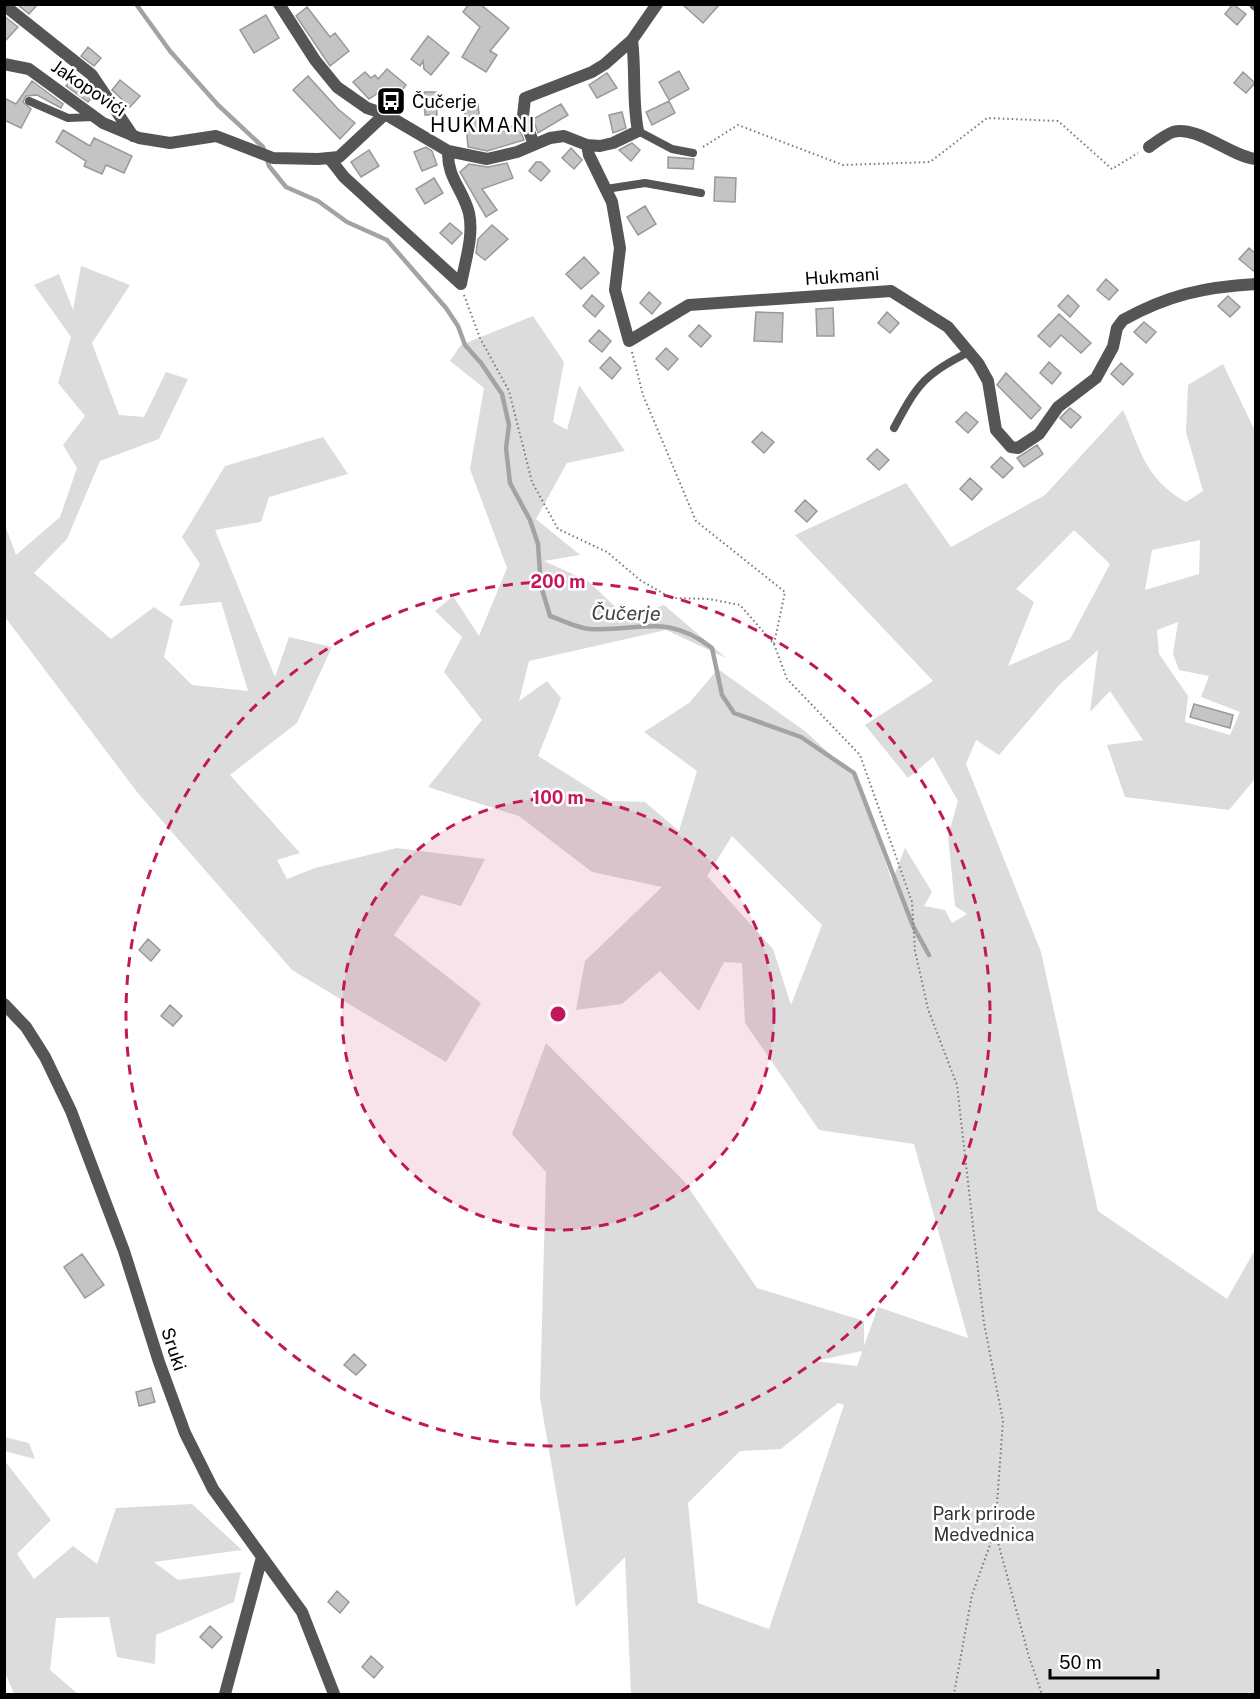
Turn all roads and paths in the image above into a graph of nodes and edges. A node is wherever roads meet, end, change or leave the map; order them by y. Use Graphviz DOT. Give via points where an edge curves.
graph roads {
  1 [pos="279,4"];
  2 [pos="657,4"];
  3 [pos="4,5"];
  4 [pos="632,40"];
  5 [pos="4,64"];
  6 [pos="30,101"];
  7 [pos="385,114"];
  8 [pos="94,117"];
  9 [pos="638,131"];
  10 [pos="133,136"];
  11 [pos="534,144"];
  12 [pos="587,145"];
  13 [pos="1149,147"];
  14 [pos="448,151"];
  15 [pos="693,153"];
  16 [pos="330,159"];
  17 [pos="1256,159"];
  18 [pos="606,189"];
  19 [pos="701,193"];
  20 [pos="461,284"];
  21 [pos="1256,284"];
  22 [pos="629,341"];
  23 [pos="969,352"];
  24 [pos="894,428"];
  25 [pos="774,644"];
  26 [pos="4,1004"];
  27 [pos="995,1531"];
  28 [pos="262,1557"];
  29 [pos="225,1695"];
  30 [pos="334,1695"];
  31 [pos="954,1695"];
  32 [pos="1042,1695"];
  1 -- 7 [label="street" via="337,87 367,108"];
  2 -- 4 [label="street"];
  3 -- 10 [label="street" via="92,75"];
  4 -- 9 [label="street"];
  4 -- 11 [label="street" via="592,72 525,98 523,116"];
  5 -- 8 [label="street, Jakopovići" via="29,69"];
  6 -- 8 [label="lane" via="68,118"];
  7 -- 14 [label="street"];
  7 -- 16 [label="street" via="347,150"];
  8 -- 10 [label="street, Jakopovići"];
  9 -- 12 [label="street" via="613,143"];
  9 -- 15 [label="lane" via="672,150"];
  10 -- 16 [label="street, Jakopovići" via="170,143 216,136 267,156"];
  11 -- 12 [label="street" via="564,136"];
  11 -- 14 [label="street" via="487,159"];
  12 -- 18 [label="street"];
  13 -- 15 [label="path" via="1112,169 1058,121 987,118 930,162 843,165 738,125"];
  13 -- 17 [label="street" via="1179,131"];
  14 -- 20 [label="street" via="450,174 470,221 468,258"];
  16 -- 20 [label="street" via="344,177"];
  18 -- 19 [label="lane" via="645,183"];
  18 -- 22 [label="street" via="620,248 615,290"];
  20 -- 25 [label="path" via="480,338 509,390 532,482 558,529 606,552 640,580 671,598 740,605"];
  21 -- 23 [label="street, Hukmani" via="1184,292 1123,320 1096,378 1058,407 1039,434 1018,448 1011,447 996,430 985,372"];
  22 -- 23 [label="street, Hukmani" via="689,305 891,291 948,327"];
  22 -- 25 [label="path" via="643,395 696,521 785,592"];
  23 -- 24 [label="lane" via="928,375"];
  25 -- 27 [label="path" via="787,679 860,755 912,902 915,951 928,1009 957,1085 984,1323 1003,1421"];
  26 -- 28 [label="street, Sruki" via="26,1027 71,1111 124,1251 185,1433 213,1489"];
  27 -- 31 [label="path" via="972,1595"];
  27 -- 32 [label="path"];
  28 -- 29 [label="street"];
  28 -- 30 [label="street, Sruki" via="302,1612"];
}
